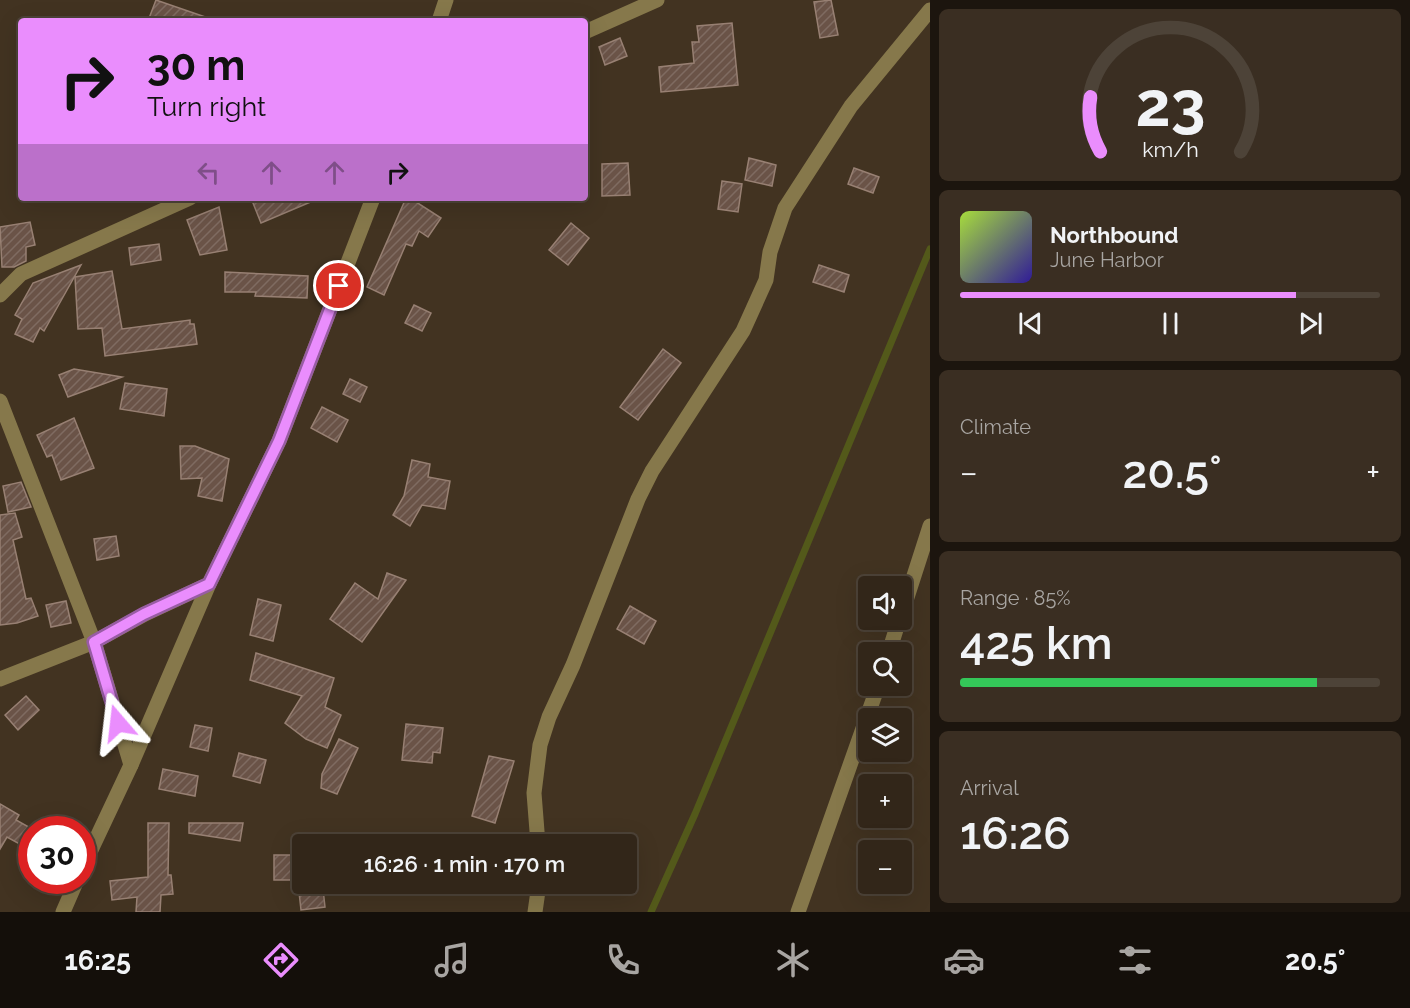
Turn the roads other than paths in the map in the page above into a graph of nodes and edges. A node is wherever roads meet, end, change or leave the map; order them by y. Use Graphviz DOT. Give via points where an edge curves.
graph roads {
  1 [pos="446,0"];
  2 [pos="657,0"];
  3 [pos="930,10"];
  4 [pos="440,18"];
  5 [pos="588,31"];
  6 [pos="183,201"];
  7 [pos="372,201"];
  8 [pos="0,295"];
  9 [pos="0,401"];
  10 [pos="930,526"];
  11 [pos="912,582"];
  12 [pos="209,584"];
  13 [pos="94,642"];
  14 [pos="0,679"];
  15 [pos="874,696"];
  16 [pos="131,765"];
  17 [pos="537,834"];
  18 [pos="96,839"];
  19 [pos="71,894"];
  20 [pos="538,894"];
  21 [pos="63,912"];
  22 [pos="535,912"];
  23 [pos="798,912"];
  1 -- 4 [label="street"];
  2 -- 5 [label="street"];
  3 -- 17 [label="street" via="851,106 785,208 770,252 766,280 743,331 652,471 540,745 534,793"];
  6 -- 8 [label="street" via="21,274"];
  7 -- 12 [label="street" via="279,441"];
  9 -- 13 [label="street"];
  10 -- 11 [label="street"];
  12 -- 13 [label="street"];
  12 -- 16 [label="street"];
  13 -- 14 [label="street"];
  13 -- 16 [label="street"];
  15 -- 23 [label="street"];
  16 -- 18 [label="street"];
  19 -- 21 [label="street"];
  20 -- 22 [label="street"];
}
